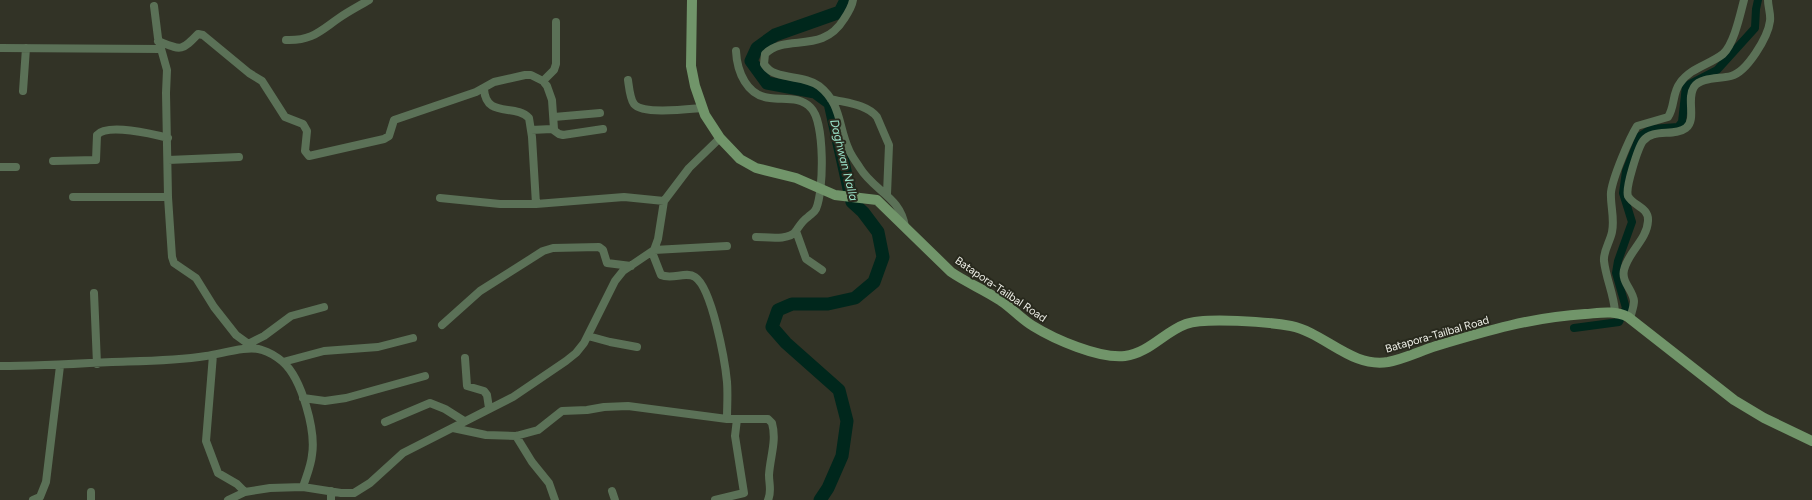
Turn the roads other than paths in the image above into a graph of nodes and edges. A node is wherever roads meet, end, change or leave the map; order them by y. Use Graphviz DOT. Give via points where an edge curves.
graph roads {
  1 [pos="369,0"];
  2 [pos="692,0"];
  3 [pos="853,0"];
  4 [pos="1744,0"];
  5 [pos="1768,0"];
  6 [pos="154,6"];
  7 [pos="556,22"];
  8 [pos="286,40"];
  9 [pos="160,45"];
  10 [pos="0,48"];
  11 [pos="26,48"];
  12 [pos="736,51"];
  13 [pos="628,80"];
  14 [pos="543,81"];
  15 [pos="484,89"];
  16 [pos="23,91"];
  17 [pos="831,99"];
  18 [pos="702,108"];
  19 [pos="600,113"];
  20 [pos="554,117"];
  21 [pos="554,129"];
  22 [pos="603,129"];
  23 [pos="531,130"];
  24 [pos="168,138"];
  25 [pos="720,138"];
  26 [pos="239,157"];
  27 [pos="168,160"];
  28 [pos="53,161"];
  29 [pos="0,167"];
  30 [pos="16,167"];
  31 [pos="821,190"];
  32 [pos="887,194"];
  33 [pos="73,197"];
  34 [pos="168,197"];
  35 [pos="440,198"];
  36 [pos="664,201"];
  37 [pos="536,204"];
  38 [pos="904,227"];
  39 [pos="796,231"];
  40 [pos="756,237"];
  41 [pos="728,246"];
  42 [pos="653,251"];
  43 [pos="632,266"];
  44 [pos="822,270"];
  45 [pos="94,293"];
  46 [pos="324,307"];
  47 [pos="1623,316"];
  48 [pos="442,326"];
  49 [pos="588,336"];
  50 [pos="413,338"];
  51 [pos="251,346"];
  52 [pos="637,347"];
  53 [pos="213,355"];
  54 [pos="465,358"];
  55 [pos="283,362"];
  56 [pos="97,364"];
  57 [pos="0,366"];
  58 [pos="60,366"];
  59 [pos="425,376"];
  60 [pos="303,398"];
  61 [pos="489,408"];
  62 [pos="727,419"];
  63 [pos="737,419"];
  64 [pos="464,421"];
  65 [pos="386,422"];
  66 [pos="453,428"];
  67 [pos="516,436"];
  68 [pos="1812,441"];
  69 [pos="303,487"];
  70 [pos="612,491"];
  71 [pos="245,492"];
  72 [pos="331,496"];
  73 [pos="33,500"];
  74 [pos="228,500"];
  75 [pos="555,500"];
  76 [pos="615,500"];
  77 [pos="715,500"];
  78 [pos="768,500"];
  1 -- 8 [label="street" via="317,35 302,40"];
  2 -- 18 [label="main road, Batapora-Tailbal Road" via="691,66"];
  3 -- 17 [label="street" via="839,28 833,33 823,38 774,47 764,58 764,64 770,71 811,81"];
  4 -- 47 [label="street" via="1727,49 1687,75 1679,84 1668,117 1638,126 1629,141 1612,187 1614,219 1604,255 1613,293"];
  5 -- 47 [label="street" via="1770,23 1747,66 1737,74 1695,86 1688,125 1679,131 1650,136 1641,146 1627,193 1631,200 1646,212 1648,221 1641,240 1624,270 1624,278 1633,299"];
  6 -- 9 [label="street"];
  7 -- 14 [label="street" via="556,64 554,70"];
  9 -- 11 [label="street"];
  9 -- 15 [label="street" via="184,47 198,34 203,34 262,81 285,117 303,124 307,131 305,151 310,156 384,139 389,136 394,120"];
  9 -- 24 [label="street" via="168,70"];
  10 -- 11 [label="street"];
  11 -- 16 [label="street"];
  12 -- 31 [label="street" via="740,73 751,90 760,96 785,98 804,103 811,108 820,135"];
  13 -- 18 [label="street" via="633,102 638,107 670,110"];
  14 -- 15 [label="street" via="525,75 494,82"];
  14 -- 20 [label="street" via="551,93"];
  15 -- 23 [label="street" via="489,104 527,116"];
  17 -- 32 [label="street" via="840,118 849,151 865,176"];
  17 -- 32 [label="street" via="862,107 877,117 889,145"];
  18 -- 25 [label="main road, Batapora-Tailbal Road"];
  19 -- 20 [label="street"];
  20 -- 21 [label="street"];
  21 -- 22 [label="street" via="563,135"];
  21 -- 23 [label="street"];
  23 -- 37 [label="street"];
  24 -- 27 [label="street"];
  24 -- 28 [label="street" via="142,131 103,132 97,135 96,160"];
  25 -- 31 [label="main road, Batapora-Tailbal Road" via="748,164 768,172 796,178"];
  25 -- 36 [label="street" via="689,168"];
  26 -- 27 [label="street"];
  27 -- 34 [label="street"];
  29 -- 30 [label="street"];
  31 -- 38 [label="main road, Batapora-Tailbal Road" via="835,195 878,200"];
  31 -- 39 [label="street" via="816,210 801,222"];
  32 -- 38 [label="street" via="902,213"];
  33 -- 34 [label="street"];
  34 -- 51 [label="street" via="174,262 196,278 236,335"];
  35 -- 37 [label="street" via="492,204"];
  36 -- 37 [label="street" via="624,197"];
  36 -- 42 [label="street" via="658,239"];
  38 -- 47 [label="main road, Batapora-Tailbal Road" via="951,272 1001,301 1033,326 1080,348 1113,356 1142,351 1186,324 1222,321 1292,327 1307,332 1364,362 1386,362 1525,321 1560,315"];
  39 -- 40 [label="street" via="785,237"];
  39 -- 44 [label="street" via="806,259"];
  41 -- 42 [label="street" via="697,246"];
  42 -- 43 [label="street"];
  42 -- 62 [label="street" via="661,275 690,275 704,290 711,307 725,371"];
  43 -- 48 [label="street" via="607,263 603,250 599,247 547,249 480,291"];
  43 -- 49 [label="street" via="623,271 615,281"];
  45 -- 56 [label="street"];
  46 -- 51 [label="street" via="291,316"];
  47 -- 68 [label="main road" via="1734,400"];
  49 -- 52 [label="street"];
  49 -- 61 [label="street" via="576,353 566,361 513,396"];
  50 -- 55 [label="street" via="378,347 324,351"];
  51 -- 53 [label="street"];
  51 -- 55 [label="street"];
  53 -- 56 [label="street"];
  53 -- 71 [label="street" via="206,441 218,473"];
  54 -- 61 [label="street" via="467,386 484,391"];
  55 -- 60 [label="street" via="295,379"];
  56 -- 58 [label="street"];
  57 -- 58 [label="street"];
  58 -- 73 [label="street" via="46,482 40,497"];
  59 -- 60 [label="street" via="346,398 325,401"];
  60 -- 69 [label="street" via="313,447"];
  61 -- 64 [label="street"];
  62 -- 63 [label="street"];
  62 -- 67 [label="street" via="628,406 604,407 559,412 538,430"];
  63 -- 77 [label="street" via="735,436 744,493"];
  63 -- 78 [label="street" via="765,419 772,423 775,440"];
  64 -- 65 [label="street" via="430,403"];
  64 -- 66 [label="street"];
  66 -- 67 [label="street" via="486,435"];
  66 -- 72 [label="street" via="403,453 362,490"];
  67 -- 75 [label="street" via="549,483"];
  69 -- 71 [label="street"];
  69 -- 72 [label="street"];
  70 -- 76 [label="street"];
  71 -- 74 [label="street"];
}
